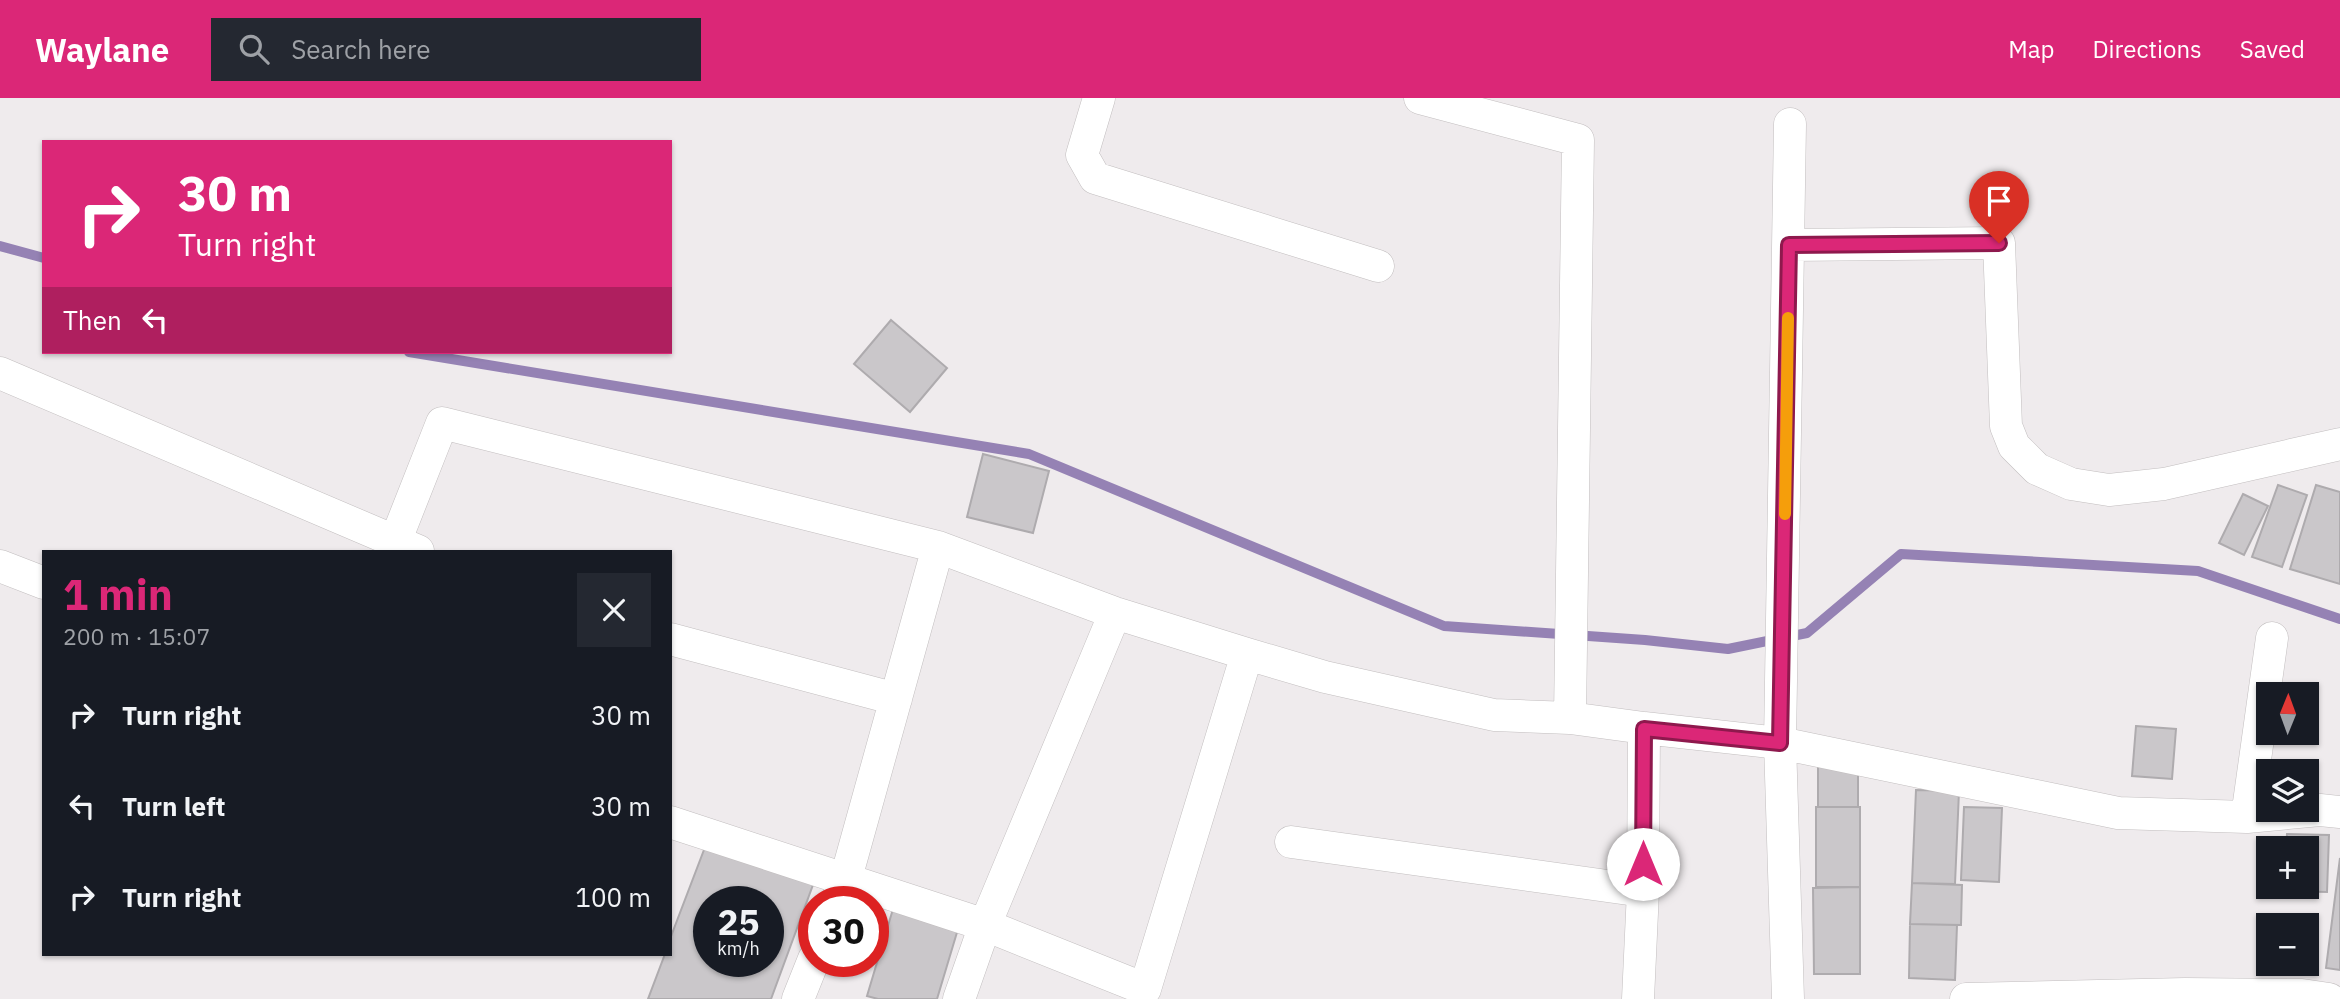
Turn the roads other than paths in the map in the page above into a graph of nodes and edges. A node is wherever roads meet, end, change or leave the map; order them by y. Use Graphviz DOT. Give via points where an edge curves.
graph roads {
  1 [pos="1099,98"];
  2 [pos="1420,98"];
  3 [pos="1790,124"];
  4 [pos="1789,245"];
  5 [pos="1378,266"];
  6 [pos="0,373"];
  7 [pos="2340,444"];
  8 [pos="407,547"];
  9 [pos="938,547"];
  10 [pos="0,566"];
  11 [pos="42,582"];
  12 [pos="1115,613"];
  13 [pos="2272,638"];
  14 [pos="672,640"];
  15 [pos="1247,654"];
  16 [pos="896,699"];
  17 [pos="1570,718"];
  18 [pos="1644,729"];
  19 [pos="1780,743"];
  20 [pos="2340,812"];
  21 [pos="2247,817"];
  22 [pos="672,823"];
  23 [pos="1291,842"];
  24 [pos="831,886"];
  25 [pos="842,886"];
  26 [pos="1643,891"];
  27 [pos="889,902"];
  28 [pos="985,925"];
  29 [pos="807,977"];
  30 [pos="1156,994"];
  31 [pos="2185,997"];
  32 [pos="798,999"];
  33 [pos="958,999"];
  34 [pos="1638,999"];
  35 [pos="1788,999"];
  36 [pos="1966,999"];
  37 [pos="1981,999"];
  38 [pos="2329,999"];
  1 -- 5 [label="street" via="1082,155 1095,178"];
  2 -- 17 [label="street" via="1578,140"];
  3 -- 4 [label="street"];
  4 -- 7 [label="street" via="1999,243 2006,426 2014,446 2037,469 2071,484 2109,490 2164,484"];
  4 -- 19 [label="street"];
  6 -- 8 [label="street"];
  8 -- 9 [label="street" via="442,423"];
  9 -- 12 [label="street"];
  9 -- 16 [label="street"];
  10 -- 11 [label="street"];
  12 -- 15 [label="street"];
  12 -- 28 [label="street"];
  13 -- 21 [label="street"];
  14 -- 16 [label="street"];
  15 -- 17 [label="street" via="1325,677 1494,715"];
  15 -- 30 [label="street"];
  16 -- 25 [label="street"];
  17 -- 18 [label="street"];
  18 -- 19 [label="street"];
  18 -- 26 [label="street"];
  19 -- 21 [label="street" via="2118,813"];
  19 -- 35 [label="street"];
  20 -- 21 [label="street"];
  22 -- 24 [label="street"];
  23 -- 26 [label="street"];
  26 -- 34 [label="street"];
  27 -- 28 [label="street"];
  28 -- 30 [label="street"];
  28 -- 33 [label="street"];
  29 -- 32 [label="street"];
  31 -- 37 [label="street"];
  31 -- 38 [label="street" via="2301,995"];
  36 -- 37 [label="street"];
}
